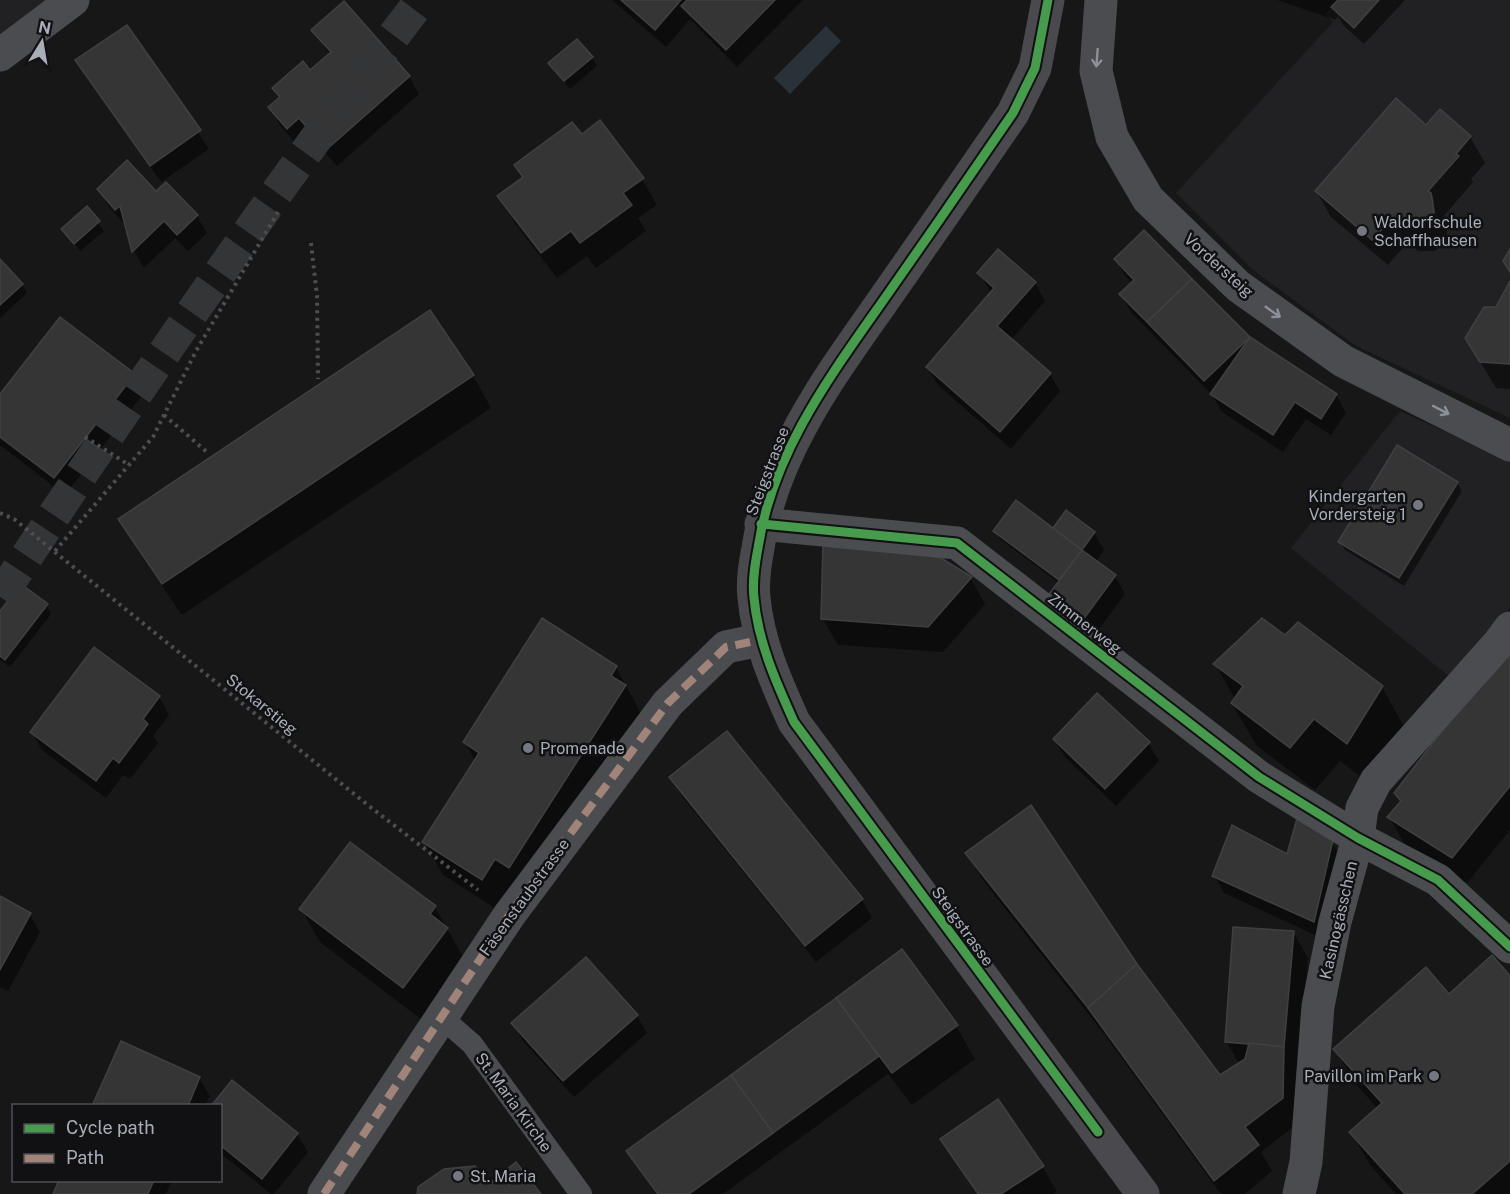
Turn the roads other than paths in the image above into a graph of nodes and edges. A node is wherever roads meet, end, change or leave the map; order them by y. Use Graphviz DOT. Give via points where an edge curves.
graph roads {
  1 [pos="73,0"];
  2 [pos="1048,0"];
  3 [pos="1101,0"];
  4 [pos="0,55"];
  5 [pos="1510,445"];
  6 [pos="761,524"];
  7 [pos="1510,628"];
  8 [pos="760,640"];
  9 [pos="1358,838"];
  10 [pos="1510,947"];
  11 [pos="441,1017"];
  12 [pos="324,1194"];
  13 [pos="581,1194"];
  14 [pos="1143,1194"];
  15 [pos="1299,1194"];
  1 -- 4 [label="street"];
  2 -- 6 [label="street, Steigstrasse" via="1035,68 1013,113 800,426"];
  3 -- 5 [label="street, Vordersteig, one-way" via="1096,71 1112,137 1148,199 1238,286 1343,361"];
  6 -- 8 [label="street, Steigstrasse" via="754,596"];
  6 -- 9 [label="street, Zimmerweg" via="957,543 1259,777"];
  7 -- 9 [label="street, Kasinogässchen" via="1376,781 1362,808"];
  8 -- 11 [label="street, Fäsenstaubstrasse" via="726,647 668,703 510,914"];
  8 -- 14 [label="street, Steigstrasse" via="794,722"];
  9 -- 10 [label="street, Zimmerweg" via="1438,879"];
  9 -- 15 [label="street, Kasinogässchen" via="1318,1006 1306,1162"];
  11 -- 12 [label="street, Fäsenstaubstrasse"];
  11 -- 13 [label="lane, St. Maria Kirche" via="472,1044"];
}
